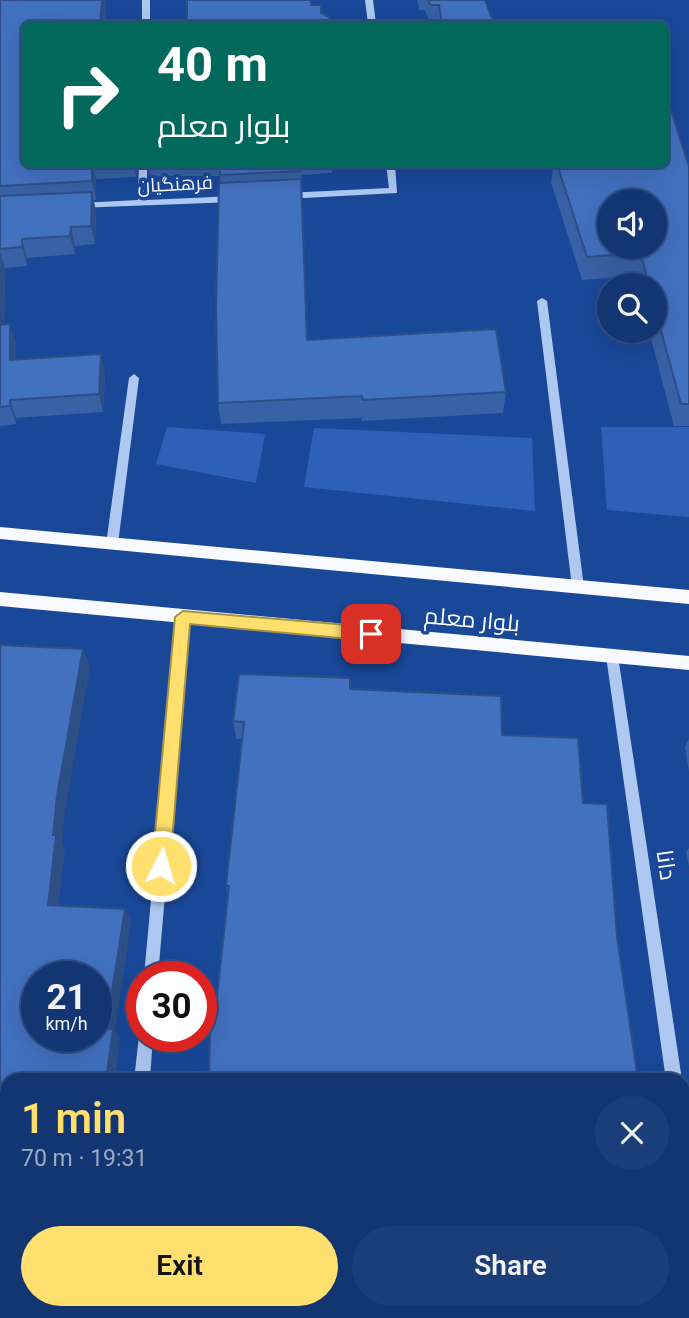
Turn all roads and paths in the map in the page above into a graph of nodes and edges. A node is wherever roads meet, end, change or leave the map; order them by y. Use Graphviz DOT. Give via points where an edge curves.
graph roads {
  1 [pos="146,0"];
  2 [pos="369,0"];
  3 [pos="146,21"];
  4 [pos="372,21"];
  5 [pos="143,168"];
  6 [pos="391,168"];
  7 [pos="274,197"];
  8 [pos="248,198"];
  9 [pos="142,203"];
  10 [pos="64,207"];
  11 [pos="542,301"];
  12 [pos="134,377"];
  13 [pos="0,533"];
  14 [pos="112,544"];
  15 [pos="578,587"];
  16 [pos="689,597"];
  17 [pos="0,599"];
  18 [pos="183,617"];
  19 [pos="612,656"];
  20 [pos="689,663"];
  21 [pos="152,961"];
  22 [pos="145,1052"];
  23 [pos="143,1073"];
  24 [pos="673,1073"];
  1 -- 3 [label="street"];
  2 -- 4 [label="street"];
  5 -- 9 [label="street"];
  6 -- 7 [label="street" via="394,191"];
  8 -- 9 [label="street, فرهنگیان"];
  9 -- 10 [label="street, فرهنگیان"];
  11 -- 15 [label="street"];
  12 -- 14 [label="street"];
  13 -- 14 [label="main road, بلوار معلم"];
  14 -- 15 [label="main road, بلوار معلم"];
  15 -- 16 [label="main road, بلوار معلم"];
  17 -- 18 [label="main road, بلوار معلم"];
  18 -- 19 [label="main road, بلوار معلم"];
  18 -- 21 [label="street"];
  19 -- 20 [label="main road, بلوار معلم"];
  19 -- 24 [label="street, دانا"];
  22 -- 23 [label="street"];
}
